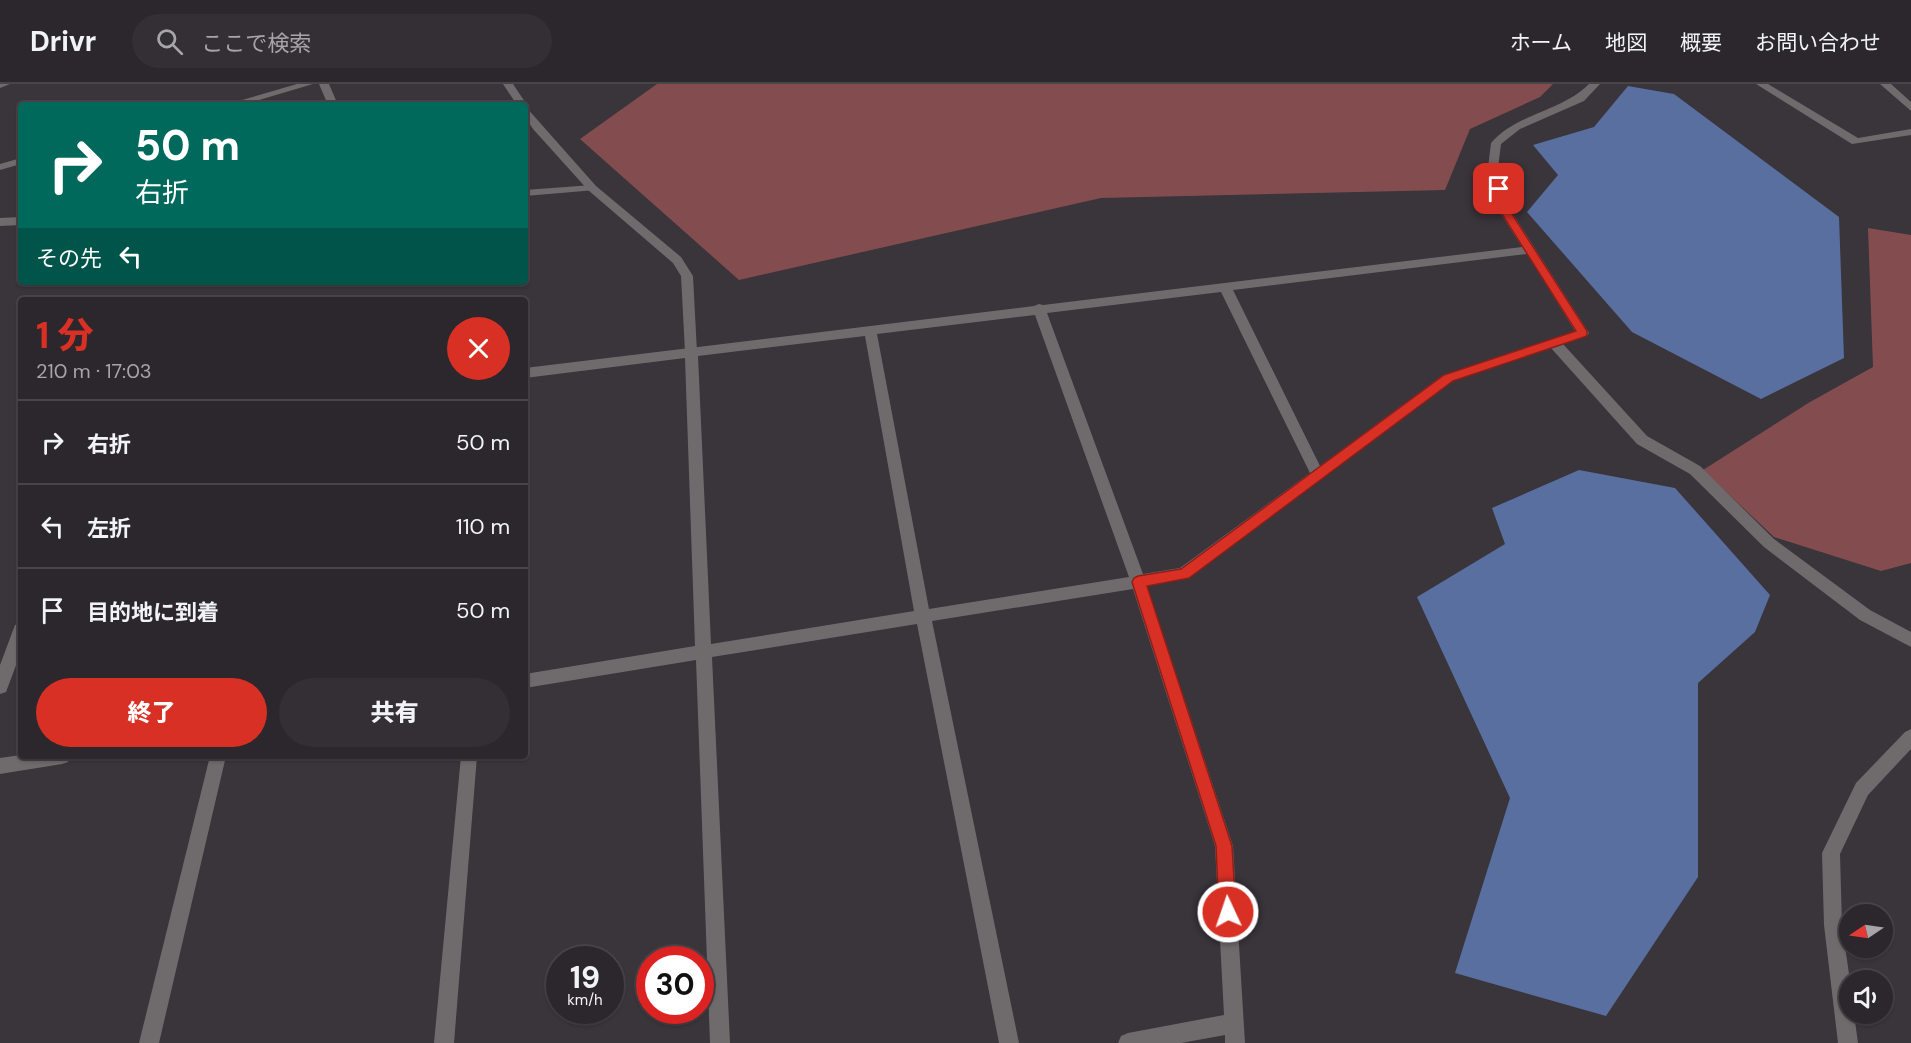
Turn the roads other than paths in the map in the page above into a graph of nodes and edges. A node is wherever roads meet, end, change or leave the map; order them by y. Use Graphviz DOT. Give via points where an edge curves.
graph roads {
  1 [pos="5,84"];
  2 [pos="308,84"];
  3 [pos="324,84"];
  4 [pos="508,84"];
  5 [pos="1595,84"];
  6 [pos="1761,84"];
  7 [pos="1885,84"];
  8 [pos="0,85"];
  9 [pos="241,102"];
  10 [pos="332,102"];
  11 [pos="520,102"];
  12 [pos="1911,108"];
  13 [pos="528,114"];
  14 [pos="1911,132"];
  15 [pos="18,162"];
  16 [pos="0,167"];
  17 [pos="592,188"];
  18 [pos="528,192"];
  19 [pos="18,221"];
  20 [pos="0,222"];
  21 [pos="1528,250"];
  22 [pos="1225,287"];
  23 [pos="1039,308"];
  24 [pos="870,330"];
  25 [pos="1555,344"];
  26 [pos="691,352"];
  27 [pos="528,373"];
  28 [pos="1317,474"];
  29 [pos="1138,582"];
  30 [pos="923,617"];
  31 [pos="18,638"];
  32 [pos="1911,640"];
  33 [pos="704,652"];
  34 [pos="528,681"];
  35 [pos="0,687"];
  36 [pos="1911,737"];
  37 [pos="43,759"];
  38 [pos="217,759"];
  39 [pos="468,759"];
  40 [pos="0,766"];
  41 [pos="1234,1033"];
  42 [pos="149,1043"];
  43 [pos="444,1043"];
  44 [pos="720,1043"];
  45 [pos="1009,1043"];
  46 [pos="1128,1043"];
  47 [pos="1848,1043"];
  1 -- 8 [label="street"];
  2 -- 9 [label="street"];
  3 -- 10 [label="street"];
  4 -- 11 [label="street"];
  5 -- 21 [label="street" via="1580,99 1516,127 1496,143 1492,168 1505,211"];
  6 -- 14 [label="street" via="1856,142"];
  7 -- 12 [label="street"];
  13 -- 17 [label="street"];
  15 -- 16 [label="street"];
  17 -- 18 [label="street"];
  17 -- 26 [label="street" via="677,260 687,276"];
  19 -- 20 [label="street"];
  21 -- 22 [label="street"];
  21 -- 25 [label="street" via="1583,333"];
  22 -- 23 [label="street"];
  22 -- 28 [label="street"];
  23 -- 24 [label="street"];
  23 -- 29 [label="street"];
  24 -- 26 [label="street"];
  24 -- 30 [label="street"];
  25 -- 28 [label="street" via="1448,378"];
  25 -- 32 [label="street" via="1642,440 1695,470 1769,543 1865,615"];
  26 -- 27 [label="street"];
  26 -- 33 [label="street"];
  28 -- 29 [label="street" via="1184,574"];
  29 -- 30 [label="street"];
  29 -- 41 [label="street" via="1224,846"];
  30 -- 33 [label="street"];
  30 -- 45 [label="street"];
  31 -- 35 [label="street"];
  33 -- 34 [label="street"];
  33 -- 44 [label="street"];
  36 -- 47 [label="street" via="1862,789 1831,853 1833,925"];
  37 -- 40 [label="street"];
  38 -- 42 [label="street"];
  39 -- 43 [label="street"];
  41 -- 46 [label="street"];
}
